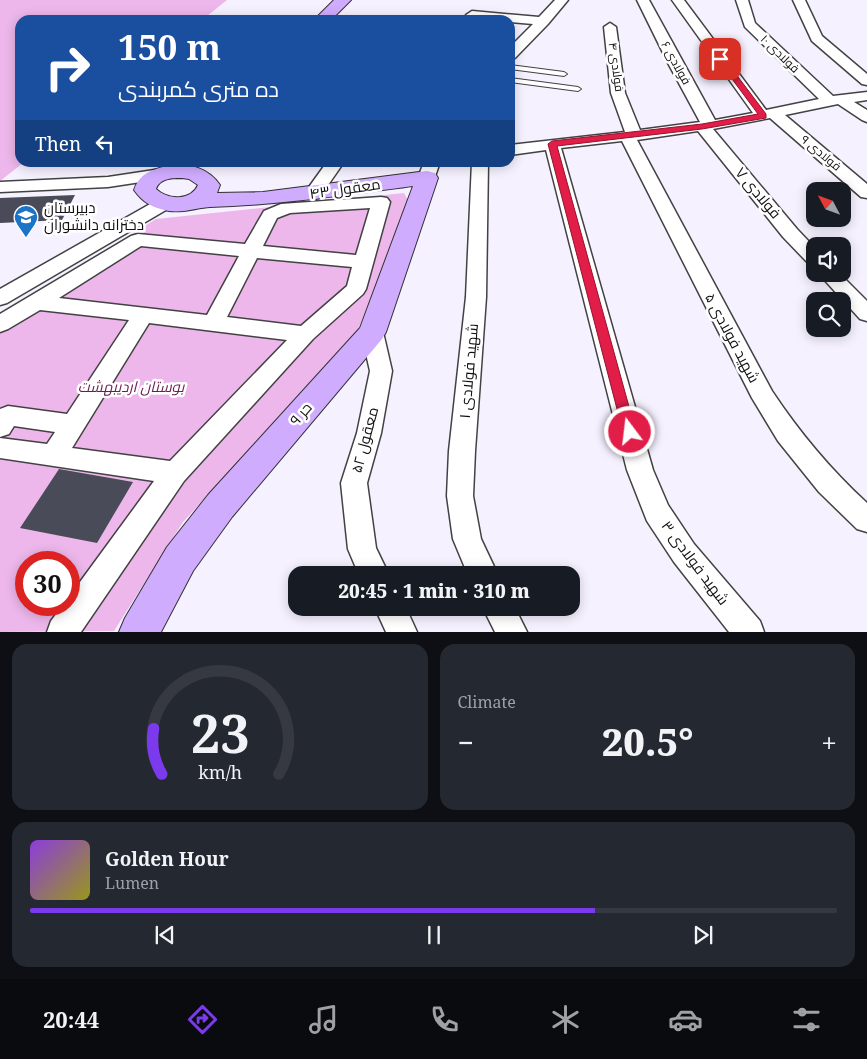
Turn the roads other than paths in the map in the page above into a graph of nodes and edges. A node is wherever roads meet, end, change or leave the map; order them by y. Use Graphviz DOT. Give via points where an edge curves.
graph roads {
  1 [pos="562,0"];
  2 [pos="643,0"];
  3 [pos="678,0"];
  4 [pos="742,0"];
  5 [pos="799,0"];
  6 [pos="349,3"];
  7 [pos="330,15"];
  8 [pos="343,15"];
  9 [pos="515,19"];
  10 [pos="544,21"];
  11 [pos="610,27"];
  12 [pos="515,48"];
  13 [pos="515,68"];
  14 [pos="564,74"];
  15 [pos="515,81"];
  16 [pos="867,81"];
  17 [pos="578,89"];
  18 [pos="867,96"];
  19 [pos="835,100"];
  20 [pos="769,115"];
  21 [pos="867,116"];
  22 [pos="706,126"];
  23 [pos="630,135"];
  24 [pos="552,144"];
  25 [pos="515,149"];
  26 [pos="176,167"];
  27 [pos="332,167"];
  28 [pos="431,167"];
  29 [pos="480,167"];
  30 [pos="153,182"];
  31 [pos="205,182"];
  32 [pos="0,187"];
  33 [pos="867,193"];
  34 [pos="313,194"];
  35 [pos="165,204"];
  36 [pos="806,250"];
  37 [pos="251,252"];
  38 [pos="364,262"];
  39 [pos="837,282"];
  40 [pos="0,298"];
  41 [pos="36,302"];
  42 [pos="867,314"];
  43 [pos="143,315"];
  44 [pos="212,323"];
  45 [pos="0,324"];
  46 [pos="372,332"];
  47 [pos="305,334"];
  48 [pos="73,425"];
  49 [pos="0,427"];
  50 [pos="0,448"];
  51 [pos="53,456"];
  52 [pos="175,473"];
  53 [pos="867,520"];
  54 [pos="370,566"];
  55 [pos="479,566"];
  56 [pos="394,616"];
  57 [pos="503,616"];
  58 [pos="62,632"];
  59 [pos="139,632"];
  60 [pos="402,632"];
  61 [pos="512,632"];
  62 [pos="749,632"];
  1 -- 10 [label="street"];
  2 -- 22 [label="street, فولادی ۶"];
  3 -- 20 [label="street, فولادی ۹"];
  4 -- 19 [label="street, فولادی ۱۰" via="749,24"];
  5 -- 16 [label="street" via="817,38"];
  6 -- 7 [label="street"];
  6 -- 8 [label="street"];
  9 -- 10 [label="street"];
  10 -- 12 [label="street"];
  11 -- 23 [label="street, فولادی ۴" via="618,93"];
  13 -- 14 [label="lane"];
  15 -- 17 [label="lane"];
  18 -- 19 [label="street"];
  19 -- 20 [label="street"];
  19 -- 21 [label="street, فولادی ۱۰"];
  20 -- 22 [label="street"];
  20 -- 33 [label="street, فولادی ۹"];
  22 -- 23 [label="street"];
  22 -- 36 [label="street, فولادی ۷"];
  23 -- 24 [label="street"];
  23 -- 53 [label="street, شهید فولادی ۵" via="764,398 786,434 828,484"];
  24 -- 25 [label="street"];
  24 -- 62 [label="street, شهید فولادی ۳" via="643,479 657,512 684,553"];
  26 -- 30 [label="street"];
  27 -- 34 [label="street"];
  28 -- 34 [label="street, معقول ۴۳"];
  28 -- 46 [label="street, حر ۹"];
  29 -- 55 [label="street, شهید فولادی ۱" via="476,297 460,496 467,539"];
  30 -- 31 [label="street" via="189,172 202,176"];
  30 -- 32 [label="street"];
  30 -- 35 [label="street" via="151,198"];
  31 -- 34 [label="street, معقول ۴۳" via="263,199"];
  31 -- 35 [label="street" via="184,204"];
  35 -- 40 [label="street"];
  37 -- 38 [label="street"];
  37 -- 38 [label="street" via="270,215 286,208 381,202"];
  37 -- 41 [label="street" via="138,240"];
  37 -- 44 [label="street"];
  38 -- 47 [label="street" via="356,289"];
  39 -- 42 [label="street"];
  41 -- 43 [label="street"];
  41 -- 45 [label="street"];
  43 -- 44 [label="street"];
  43 -- 48 [label="street"];
  44 -- 47 [label="street"];
  46 -- 54 [label="street, معقول ۵۲" via="382,371 354,483 362,549"];
  46 -- 59 [label="street, حر ۹" via="220,506 180,559"];
  47 -- 52 [label="street"];
  48 -- 49 [label="street" via="8,416"];
  48 -- 51 [label="street"];
  50 -- 51 [label="street"];
  51 -- 52 [label="street"];
  52 -- 58 [label="street"];
  56 -- 60 [label="street"];
  57 -- 61 [label="street"];
}
